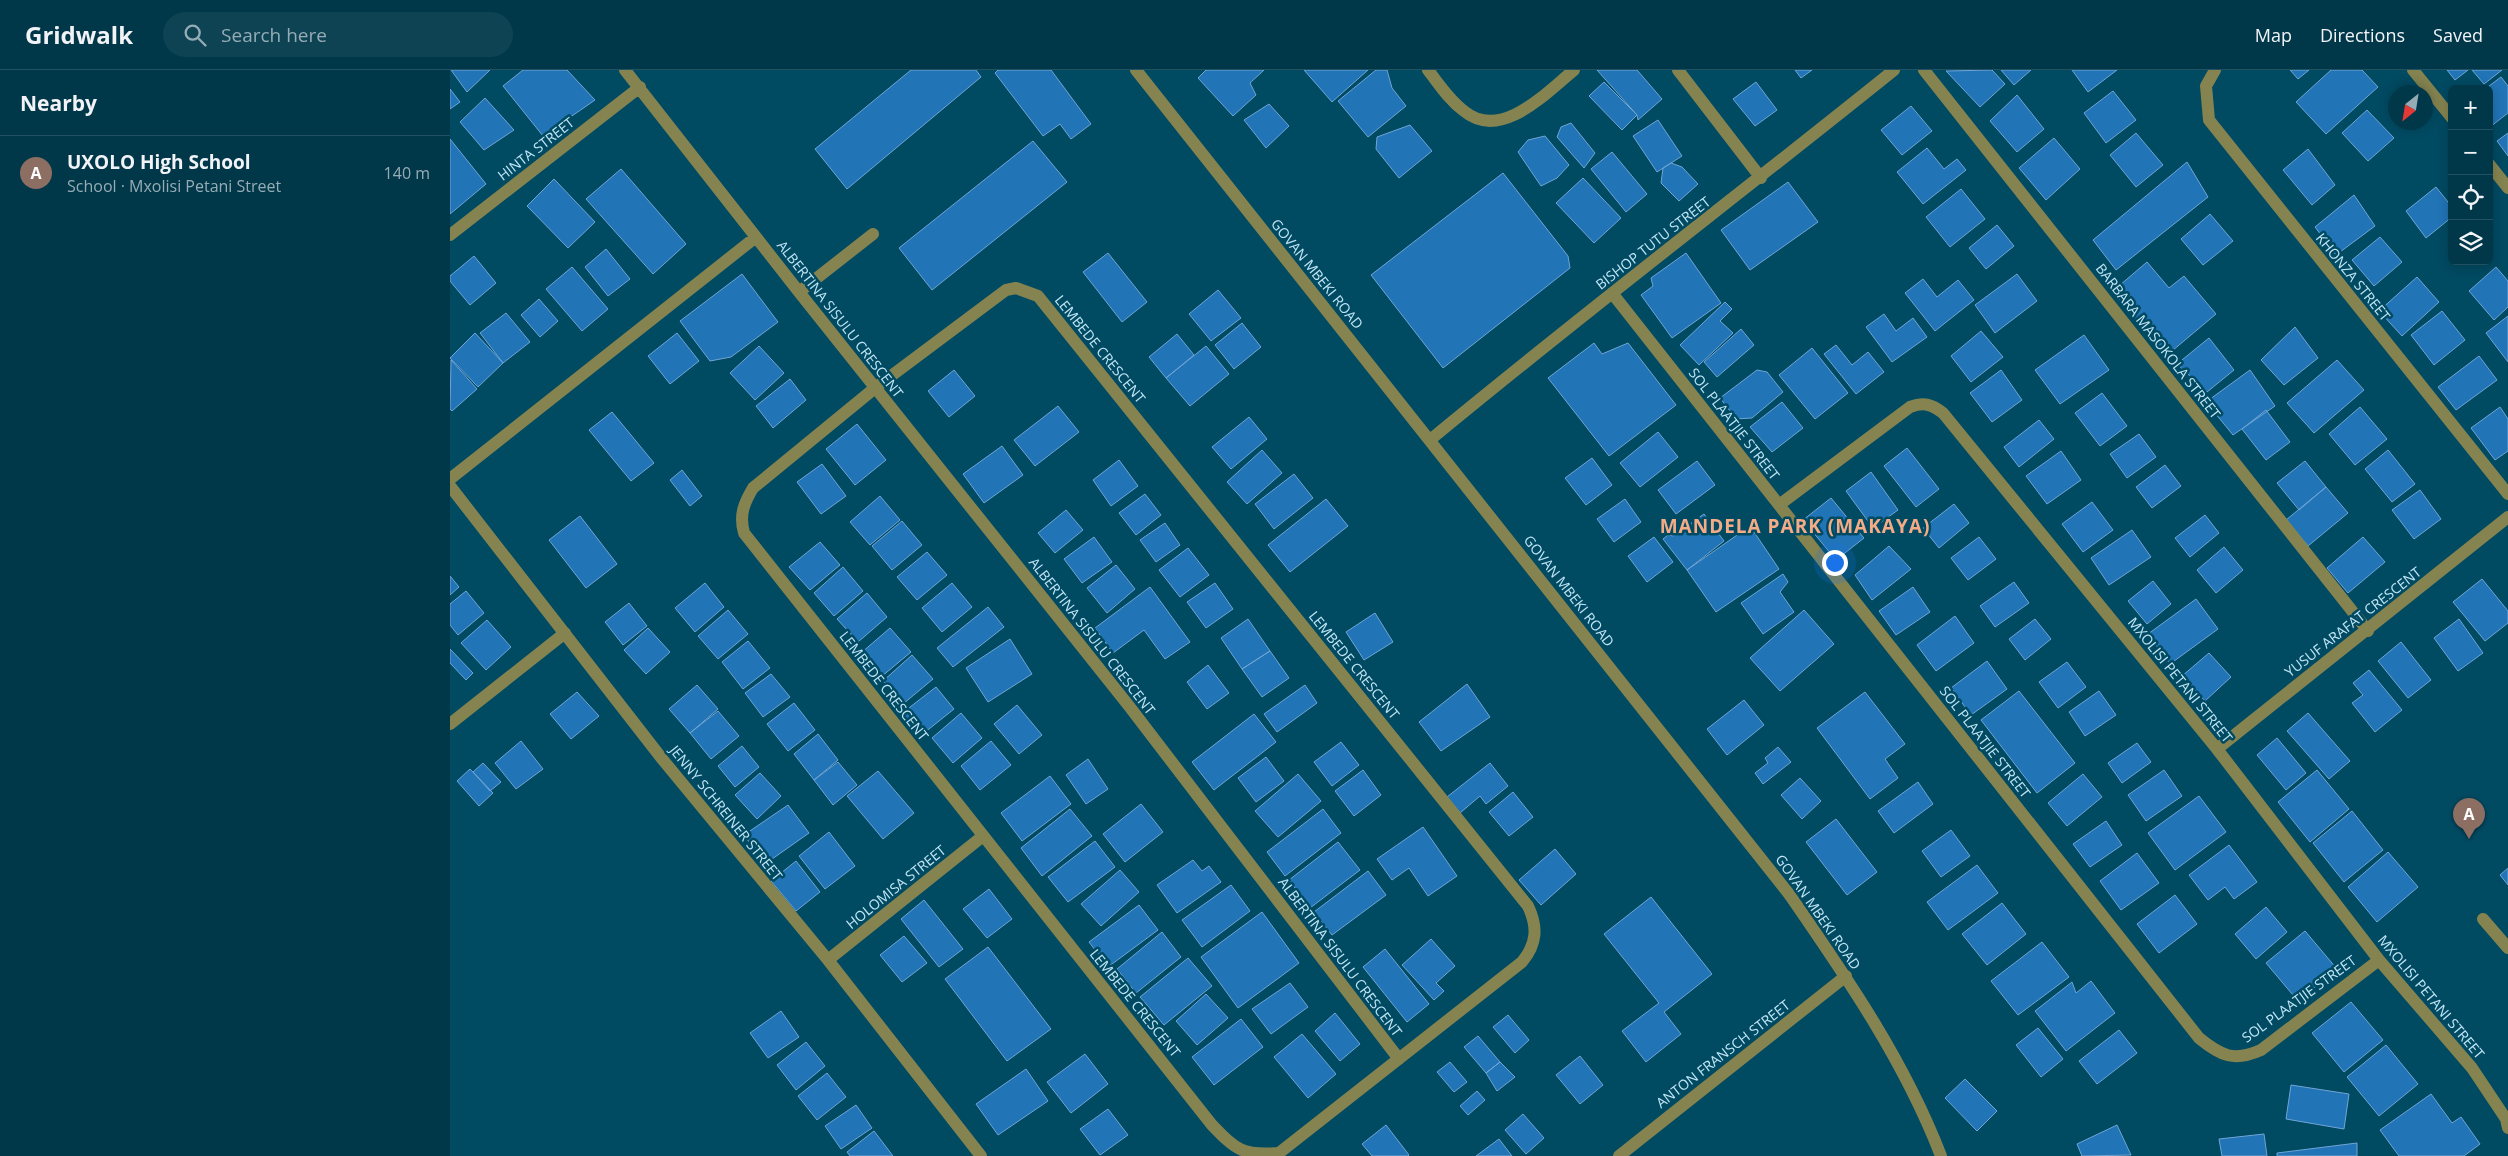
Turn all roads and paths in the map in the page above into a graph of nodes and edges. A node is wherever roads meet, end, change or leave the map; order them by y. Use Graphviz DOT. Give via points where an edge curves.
graph roads {
  1 [pos="626,70"];
  2 [pos="1136,70"];
  3 [pos="1428,70"];
  4 [pos="1574,70"];
  5 [pos="1678,70"];
  6 [pos="1894,70"];
  7 [pos="1924,70"];
  8 [pos="2215,70"];
  9 [pos="2413,70"];
  10 [pos="640,87"];
  11 [pos="2448,113"];
  12 [pos="2493,169"];
  13 [pos="1761,178"];
  14 [pos="2508,188"];
  15 [pos="873,234"];
  16 [pos="450,235"];
  17 [pos="756,237"];
  18 [pos="799,292"];
  19 [pos="1612,293"];
  20 [pos="875,388"];
  21 [pos="1430,440"];
  22 [pos="450,479"];
  23 [pos="450,486"];
  24 [pos="2508,494"];
  25 [pos="1779,505"];
  26 [pos="2508,517"];
  27 [pos="2368,631"];
  28 [pos="565,632"];
  29 [pos="450,724"];
  30 [pos="2216,749"];
  31 [pos="983,836"];
  32 [pos="2483,920"];
  33 [pos="2508,948"];
  34 [pos="828,960"];
  35 [pos="2379,960"];
  36 [pos="1846,976"];
  37 [pos="1399,1059"];
  38 [pos="2508,1128"];
  39 [pos="981,1156"];
  40 [pos="1619,1156"];
  41 [pos="1940,1156"];
  1 -- 10 [label="street, ALBERTINA SISULU CRESCENT"];
  2 -- 21 [label="street, GOVAN MBEKI ROAD"];
  3 -- 4 [label="street" via="1465,113 1494,121 1518,114"];
  5 -- 13 [label="street"];
  6 -- 13 [label="street, BISHOP TUTU STREET"];
  7 -- 27 [label="street, BARBARA MASOKOLA STREET"];
  8 -- 24 [label="street, KHONZA STREET" via="2206,86 2208,120"];
  9 -- 11 [label="street"];
  10 -- 16 [label="street, HINTA STREET"];
  10 -- 17 [label="street, ALBERTINA SISULU CRESCENT"];
  12 -- 14 [label="street"];
  13 -- 19 [label="street, BISHOP TUTU STREET"];
  15 -- 18 [label="street"];
  17 -- 18 [label="street, ALBERTINA SISULU CRESCENT"];
  17 -- 22 [label="street, ALBERTINA SISULU CRESCENT"];
  18 -- 20 [label="street, ALBERTINA SISULU CRESCENT"];
  19 -- 21 [label="street, BISHOP TUTU STREET"];
  19 -- 25 [label="street, SOL PLAATJIE STREET"];
  20 -- 31 [label="street, LEMBEDE CRESCENT" via="753,488 744,504 741,522 744,533"];
  20 -- 37 [label="street, ALBERTINA SISULU CRESCENT" via="1128,706"];
  20 -- 37 [label="street, LEMBEDE CRESCENT" via="1006,290 1016,288 1038,296 1528,906 1536,929 1534,941 1522,962"];
  21 -- 36 [label="street, GOVAN MBEKI ROAD" via="1789,894"];
  23 -- 28 [label="street, JENNY SCHREINER STREET"];
  25 -- 30 [label="street, MXOLISI PETANI STREET" via="1910,407 1922,403 1933,405 1943,413"];
  25 -- 35 [label="street, SOL PLAATJIE STREET" via="2199,1038 2214,1051 2229,1057 2246,1056 2261,1050"];
  26 -- 27 [label="street, YUSUF ARAFAT CRESCENT"];
  27 -- 30 [label="street, YUSUF ARAFAT CRESCENT"];
  28 -- 29 [label="street"];
  28 -- 34 [label="street, JENNY SCHREINER STREET" via="663,760"];
  30 -- 35 [label="street, MXOLISI PETANI STREET"];
  31 -- 34 [label="street, HOLOMISA STREET"];
  31 -- 37 [label="street, LEMBEDE CRESCENT" via="1234,1148 1249,1155 1279,1153"];
  32 -- 33 [label="street"];
  34 -- 39 [label="street, JENNY SCHREINER STREET"];
  35 -- 38 [label="street, MXOLISI PETANI STREET" via="2472,1068 2506,1119"];
  36 -- 40 [label="street, ANTON FRANSCH STREET"];
  36 -- 41 [label="street, GOVAN MBEKI ROAD" via="1922,1109"];
}
